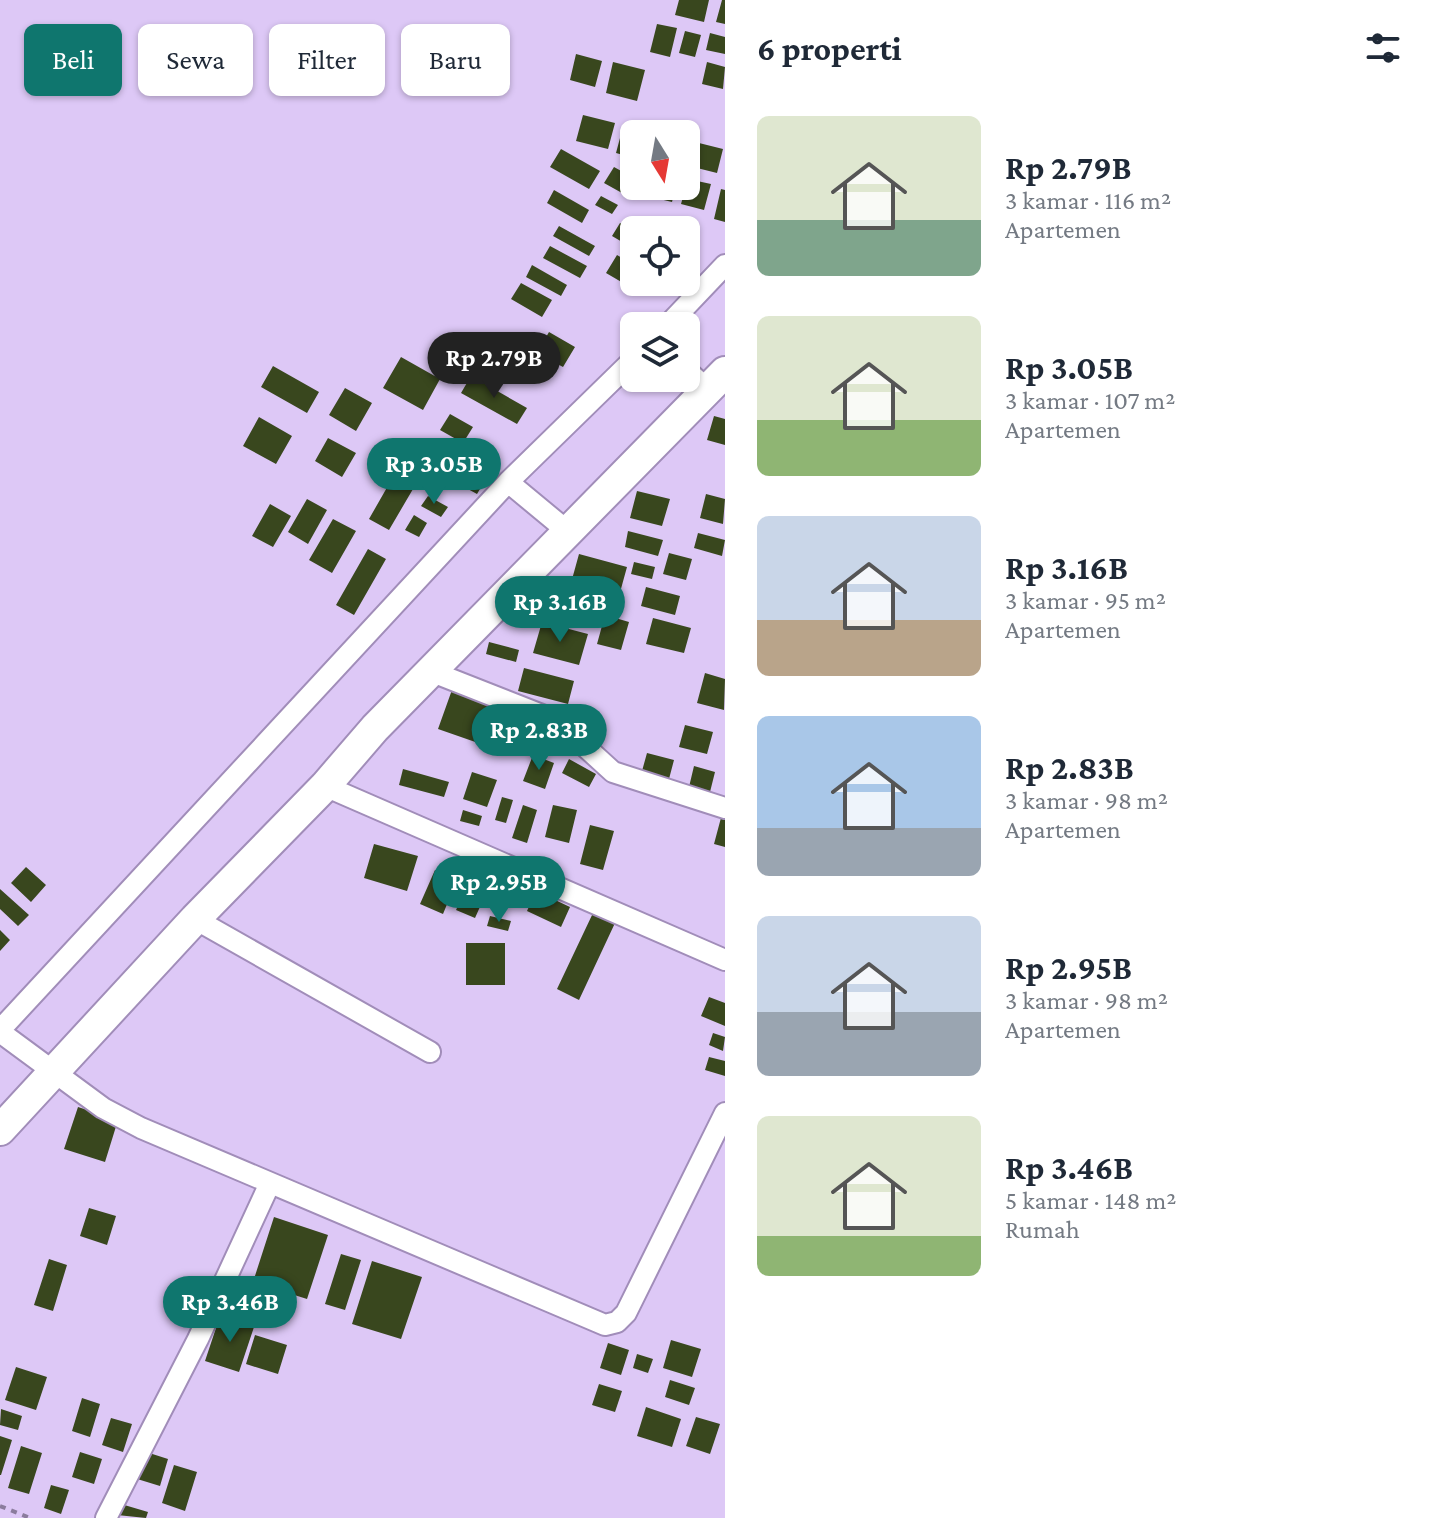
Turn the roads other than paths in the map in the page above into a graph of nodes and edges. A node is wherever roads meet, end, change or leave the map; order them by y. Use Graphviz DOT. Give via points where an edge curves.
graph roads {
  1 [pos="725,265"];
  2 [pos="680,312"];
  3 [pos="620,373"];
  4 [pos="704,378"];
  5 [pos="510,483"];
  6 [pos="561,525"];
  7 [pos="430,671"];
  8 [pos="325,786"];
  9 [pos="725,808"];
  10 [pos="195,919"];
  11 [pos="725,960"];
  12 [pos="2,1032"];
  13 [pos="430,1052"];
  14 [pos="53,1072"];
  15 [pos="725,1113"];
  16 [pos="0,1130"];
  17 [pos="270,1183"];
  18 [pos="106,1518"];
  1 -- 2 [label="street"];
  3 -- 5 [label="street"];
  4 -- 6 [label="main road"];
  5 -- 6 [label="street"];
  5 -- 12 [label="street"];
  6 -- 7 [label="main road"];
  7 -- 8 [label="main road"];
  7 -- 9 [label="street" via="557,721 613,772"];
  8 -- 10 [label="main road"];
  8 -- 11 [label="street"];
  10 -- 13 [label="street"];
  10 -- 14 [label="main road"];
  12 -- 14 [label="street"];
  14 -- 16 [label="main road"];
  14 -- 17 [label="street" via="103,1108"];
  15 -- 17 [label="street" via="626,1313 605,1325"];
  17 -- 18 [label="street"];
}
